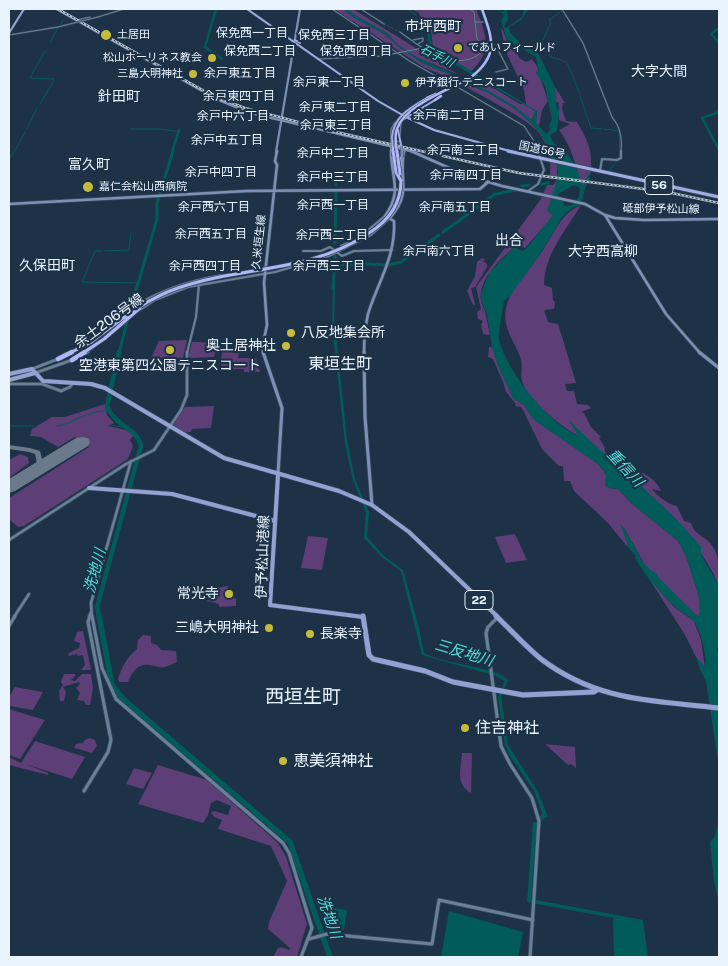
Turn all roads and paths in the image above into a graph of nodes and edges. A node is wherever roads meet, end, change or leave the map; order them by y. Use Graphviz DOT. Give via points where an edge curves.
graph roads {
  1 [pos="24,9"];
  2 [pos="56,9"];
  3 [pos="122,9"];
  4 [pos="248,9"];
  5 [pos="300,9"];
  6 [pos="332,9"];
  7 [pos="361,9"];
  8 [pos="471,9"];
  9 [pos="481,9"];
  10 [pos="562,9"];
  11 [pos="90,17"];
  12 [pos="78,20"];
  13 [pos="484,20"];
  14 [pos="474,22"];
  15 [pos="384,24"];
  16 [pos="400,32"];
  17 [pos="9,34"];
  18 [pos="296,43"];
  19 [pos="422,48"];
  20 [pos="497,48"];
  21 [pos="399,53"];
  22 [pos="365,57"];
  23 [pos="322,60"];
  24 [pos="496,72"];
  25 [pos="469,78"];
  26 [pos="427,98"];
  27 [pos="435,100"];
  28 [pos="404,116"];
  29 [pos="283,119"];
  30 [pos="394,122"];
  31 [pos="399,129"];
  32 [pos="398,139"];
  33 [pos="391,142"];
  34 [pos="401,145"];
  35 [pos="392,147"];
  36 [pos="406,149"];
  37 [pos="392,156"];
  38 [pos="402,156"];
  39 [pos="543,159"];
  40 [pos="599,171"];
  41 [pos="401,174"];
  42 [pos="395,179"];
  43 [pos="401,181"];
  44 [pos="488,182"];
  45 [pos="397,190"];
  46 [pos="403,190"];
  47 [pos="273,191"];
  48 [pos="530,192"];
  49 [pos="719,196"];
  50 [pos="9,204"];
  51 [pos="604,215"];
  52 [pos="385,216"];
  53 [pos="390,218"];
  54 [pos="719,219"];
  55 [pos="364,234"];
  56 [pos="369,236"];
  57 [pos="333,250"];
  58 [pos="392,250"];
  59 [pos="303,251"];
  60 [pos="338,253"];
  61 [pos="302,261"];
  62 [pos="305,264"];
  63 [pos="265,271"];
  64 [pos="235,273"];
  65 [pos="234,277"];
  66 [pos="197,278"];
  67 [pos="199,284"];
  68 [pos="157,294"];
  69 [pos="162,297"];
  70 [pos="152,300"];
  71 [pos="106,328"];
  72 [pos="116,332"];
  73 [pos="58,359"];
  74 [pos="72,360"];
  75 [pos="719,368"];
  76 [pos="32,369"];
  77 [pos="35,373"];
  78 [pos="9,374"];
  79 [pos="9,382"];
  80 [pos="73,383"];
  81 [pos="170,427"];
  82 [pos="132,460"];
  83 [pos="278,474"];
  84 [pos="88,488"];
  85 [pos="124,490"];
  86 [pos="372,504"];
  87 [pos="275,521"];
  88 [pos="9,540"];
  89 [pos="30,594"];
  90 [pos="91,610"];
  91 [pos="497,618"];
  92 [pos="9,626"];
  93 [pos="493,689"];
  94 [pos="597,690"];
  95 [pos="719,708"];
  96 [pos="84,791"];
  97 [pos="533,920"];
  98 [pos="309,939"];
  99 [pos="302,957"];
  100 [pos="530,957"];
  1 -- 17 [label="main road"];
  2 -- 12 [label="main road, 砥部伊予松山線"];
  3 -- 17 [label="street, bridge" via="58,26"];
  4 -- 18 [label="highway, 国道56号 / 56"];
  4 -- 18 [label="highway, 国道56号 / 56"];
  5 -- 18 [label="main road, 久米垣生線"];
  6 -- 21 [label="street"];
  7 -- 15 [label="street"];
  8 -- 14 [label="street"];
  9 -- 13 [label="highway"];
  10 -- 40 [label="street" via="583,43 622,140 621,158 602,159"];
  11 -- 12 [label="street"];
  12 -- 29 [label="main road, 砥部伊予松山線" via="216,99 261,116"];
  13 -- 14 [label="street"];
  13 -- 25 [label="highway" via="491,35 492,52 488,63"];
  14 -- 19 [label="street" via="482,52 473,58 446,59"];
  16 -- 19 [label="street"];
  18 -- 23 [label="highway, 国道56号 / 56"];
  18 -- 29 [label="main road, 久米垣生線"];
  19 -- 21 [label="street"];
  20 -- 24 [label="street" via="508,69"];
  21 -- 22 [label="street"];
  21 -- 39 [label="street" via="524,126"];
  22 -- 23 [label="street"];
  22 -- 23 [label="street"];
  23 -- 28 [label="highway, 国道56号 / 56" via="376,100"];
  25 -- 26 [label="highway, bridge"];
  25 -- 27 [label="highway, bridge"];
  25 -- 28 [label="highway, bridge"];
  26 -- 28 [label="highway"];
  27 -- 28 [label="highway"];
  28 -- 30 [label="highway"];
  28 -- 31 [label="highway"];
  28 -- 39 [label="highway, 国道56号 / 56" via="465,140"];
  28 -- 41 [label="highway, bridge" via="396,132"];
  29 -- 35 [label="main road, 砥部伊予松山線"];
  29 -- 47 [label="main road, 久米垣生線"];
  30 -- 33 [label="street"];
  30 -- 35 [label="highway, bridge"];
  31 -- 32 [label="highway, bridge"];
  31 -- 33 [label="street" via="402,142"];
  32 -- 34 [label="highway, bridge"];
  32 -- 41 [label="highway, bridge"];
  33 -- 35 [label="street"];
  34 -- 38 [label="main road, bridge"];
  35 -- 36 [label="main road, 砥部伊予松山線"];
  35 -- 37 [label="highway, bridge"];
  35 -- 43 [label="highway, bridge" via="396,172"];
  36 -- 38 [label="main road"];
  36 -- 44 [label="main road, 砥部伊予松山線"];
  37 -- 38 [label="main road"];
  37 -- 42 [label="main road"];
  37 -- 42 [label="main road"];
  38 -- 41 [label="main road"];
  39 -- 40 [label="highway, 国道56号 / 56"];
  39 -- 48 [label="street" via="544,174"];
  40 -- 49 [label="highway, 国道56号 / 56"];
  41 -- 43 [label="highway, bridge"];
  41 -- 46 [label="main road"];
  42 -- 45 [label="main road"];
  43 -- 70 [label="highway, bridge" via="400,200 388,219 344,249 289,267 190,285"];
  44 -- 46 [label="main road" via="480,189"];
  44 -- 48 [label="main road, 砥部伊予松山線"];
  45 -- 46 [label="main road"];
  45 -- 47 [label="main road"];
  45 -- 52 [label="main road" via="394,204"];
  46 -- 53 [label="main road" via="400,206"];
  47 -- 50 [label="main road"];
  47 -- 63 [label="main road, 久米垣生線"];
  48 -- 51 [label="main road, 砥部伊予松山線" via="585,204"];
  51 -- 54 [label="main road, 砥部伊予松山線" via="628,219"];
  51 -- 75 [label="main road" via="666,314"];
  52 -- 53 [label="main road"];
  52 -- 55 [label="street"];
  53 -- 56 [label="street, 余土206号線"];
  53 -- 58 [label="main road" via="395,225"];
  55 -- 56 [label="street"];
  55 -- 57 [label="street"];
  56 -- 60 [label="street, 余土206号線"];
  57 -- 59 [label="street"];
  57 -- 60 [label="street"];
  57 -- 61 [label="street"];
  58 -- 60 [label="street" via="354,251 342,256"];
  58 -- 86 [label="main road" via="365,330 364,411"];
  60 -- 62 [label="street, 余土206号線"];
  61 -- 62 [label="street"];
  61 -- 63 [label="street"];
  62 -- 63 [label="street, 余土206号線"];
  63 -- 64 [label="street"];
  63 -- 65 [label="street, 余土206号線"];
  63 -- 83 [label="main road, 久米垣生線" via="268,322 262,352 282,408"];
  64 -- 65 [label="street"];
  64 -- 66 [label="street"];
  65 -- 67 [label="street, 余土206号線"];
  66 -- 67 [label="street"];
  66 -- 68 [label="street"];
  67 -- 69 [label="street, 余土206号線"];
  67 -- 81 [label="street" via="198,309 186,358 186,395"];
  68 -- 69 [label="street"];
  68 -- 71 [label="street"];
  69 -- 72 [label="street, 余土206号線, bridge" via="132,316"];
  70 -- 73 [label="highway, bridge" via="128,313 91,342"];
  70 -- 74 [label="highway, bridge"];
  71 -- 72 [label="street"];
  71 -- 73 [label="street"];
  72 -- 74 [label="street, 余土206号線"];
  73 -- 76 [label="street"];
  74 -- 77 [label="street, 余土206号線"];
  76 -- 77 [label="main road, 伊予松山港線 / 22"];
  76 -- 78 [label="main road"];
  77 -- 79 [label="main road"];
  77 -- 80 [label="main road, 伊予松山港線 / 22" via="47,382"];
  79 -- 80 [label="street" via="36,384 61,391"];
  80 -- 81 [label="main road, 伊予松山港線 / 22" via="106,389"];
  81 -- 82 [label="street" via="156,447"];
  81 -- 83 [label="main road, 伊予松山港線 / 22" via="224,458"];
  82 -- 84 [label="street"];
  82 -- 85 [label="street"];
  83 -- 86 [label="main road, 伊予松山港線 / 22"];
  83 -- 87 [label="main road, 伊予松山港線 / 22"];
  84 -- 85 [label="main road"];
  84 -- 88 [label="street"];
  85 -- 87 [label="main road" via="176,495"];
  85 -- 90 [label="street"];
  86 -- 91 [label="main road, 伊予松山港線 / 22" via="409,532"];
  87 -- 93 [label="main road, 伊予松山港線 / 22" via="270,605 362,616 369,655 373,659 425,671 453,682"];
  89 -- 92 [label="street"];
  90 -- 96 [label="street" via="89,626 111,740 108,752"];
  90 -- 98 [label="street" via="107,684 113,696 284,843 311,923"];
  91 -- 93 [label="street" via="486,633"];
  91 -- 94 [label="main road, 伊予松山港線 / 22" via="545,662"];
  93 -- 94 [label="main road, 伊予松山港線 / 22" via="523,695"];
  93 -- 97 [label="street" via="503,751 529,790 538,811"];
  94 -- 95 [label="main road, 伊予松山港線 / 22" via="628,699"];
  97 -- 98 [label="street" via="439,900 432,944 326,934"];
  97 -- 100 [label="street"];
  98 -- 99 [label="street"];
}
